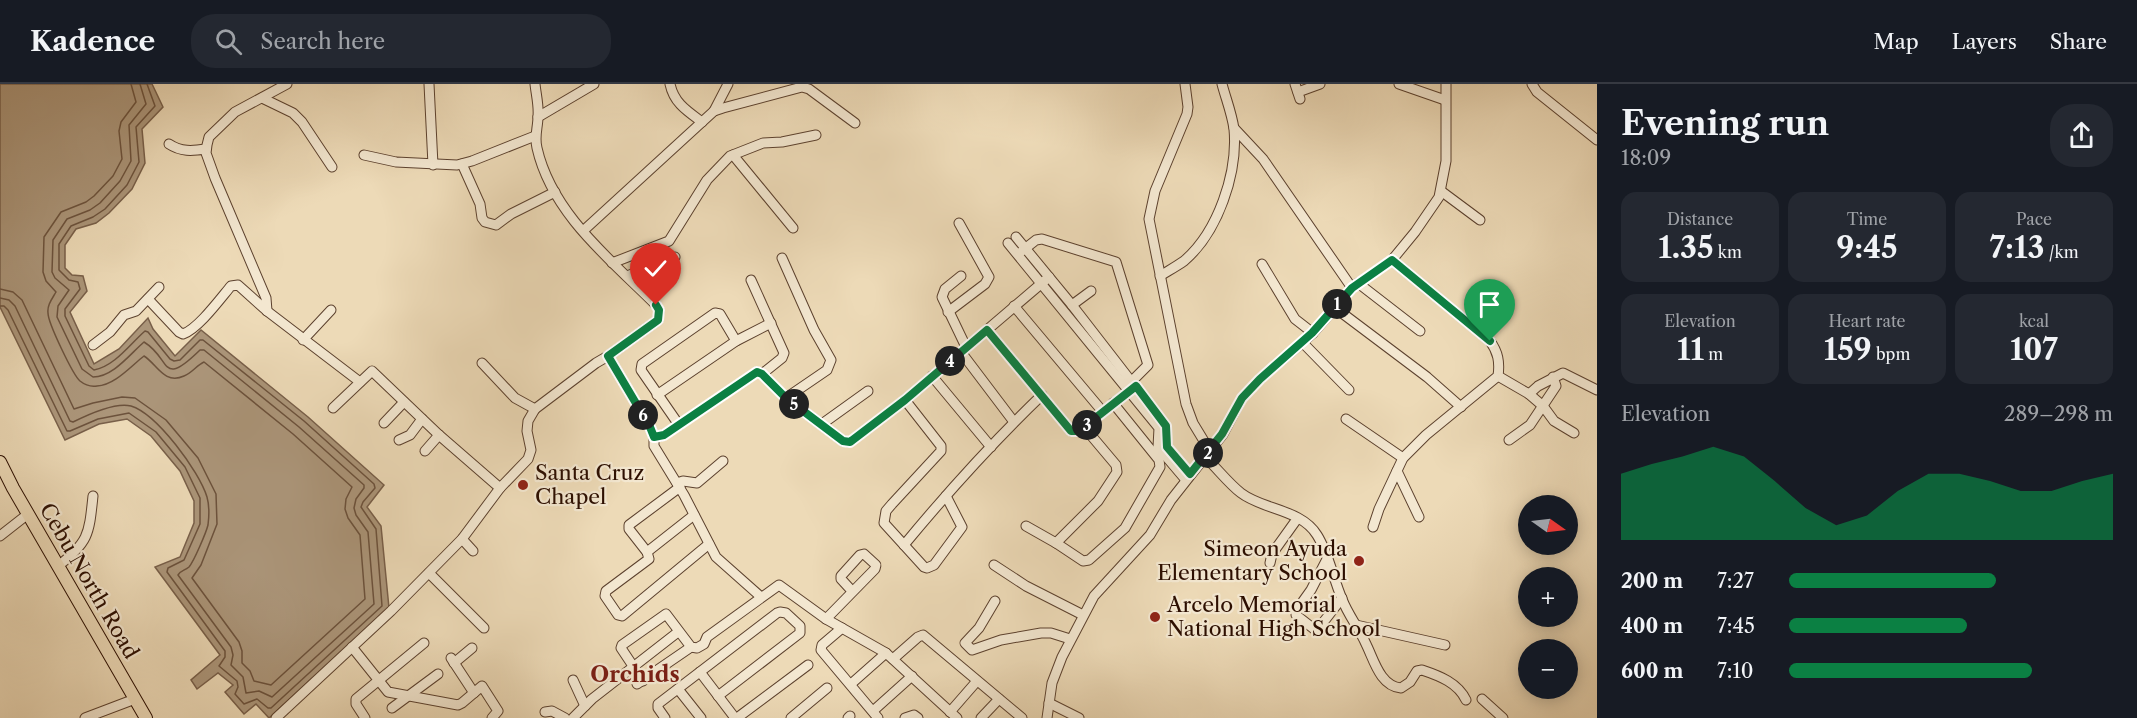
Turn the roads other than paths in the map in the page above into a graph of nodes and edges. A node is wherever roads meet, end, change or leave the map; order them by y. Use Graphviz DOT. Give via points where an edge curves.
graph roads {
  1 [pos="287,84"];
  2 [pos="429,84"];
  3 [pos="535,84"];
  4 [pos="594,84"];
  5 [pos="670,84"];
  6 [pos="728,84"];
  7 [pos="735,84"];
  8 [pos="773,84"];
  9 [pos="1185,84"];
  10 [pos="1222,84"];
  11 [pos="1320,84"];
  12 [pos="1399,84"];
  13 [pos="1446,84"];
  14 [pos="1533,84"];
  15 [pos="1298,92"];
  16 [pos="774,95"];
  17 [pos="262,98"];
  18 [pos="1445,100"];
  19 [pos="718,110"];
  20 [pos="538,117"];
  21 [pos="702,122"];
  22 [pos="855,123"];
  23 [pos="1234,128"];
  24 [pos="816,135"];
  25 [pos="535,136"];
  26 [pos="1597,140"];
  27 [pos="169,144"];
  28 [pos="206,149"];
  29 [pos="364,155"];
  30 [pos="733,155"];
  31 [pos="462,164"];
  32 [pos="433,165"];
  33 [pos="332,167"];
  34 [pos="1442,191"];
  35 [pos="555,192"];
  36 [pos="1480,220"];
  37 [pos="959,223"];
  38 [pos="793,228"];
  39 [pos="583,231"];
  40 [pos="1012,240"];
  41 [pos="1022,252"];
  42 [pos="675,257"];
  43 [pos="782,258"];
  44 [pos="1392,260"];
  45 [pos="612,263"];
  46 [pos="1262,264"];
  47 [pos="627,276"];
  48 [pos="961,276"];
  49 [pos="1160,276"];
  50 [pos="751,280"];
  51 [pos="1045,280"];
  52 [pos="1355,286"];
  53 [pos="159,287"];
  54 [pos="1090,291"];
  55 [pos="148,299"];
  56 [pos="1072,305"];
  57 [pos="1014,306"];
  58 [pos="1334,307"];
  59 [pos="331,310"];
  60 [pos="267,311"];
  61 [pos="948,312"];
  62 [pos="771,323"];
  63 [pos="987,330"];
  64 [pos="1420,331"];
  65 [pos="1312,333"];
  66 [pos="303,340"];
  67 [pos="736,340"];
  68 [pos="1303,343"];
  69 [pos="93,345"];
  70 [pos="964,350"];
  71 [pos="608,356"];
  72 [pos="482,363"];
  73 [pos="762,374"];
  74 [pos="932,376"];
  75 [pos="1497,376"];
  76 [pos="1553,377"];
  77 [pos="360,382"];
  78 [pos="1131,386"];
  79 [pos="1597,389"];
  80 [pos="1349,390"];
  81 [pos="868,391"];
  82 [pos="1529,394"];
  83 [pos="657,395"];
  84 [pos="1042,395"];
  85 [pos="786,398"];
  86 [pos="905,400"];
  87 [pos="404,402"];
  88 [pos="1113,403"];
  89 [pos="1543,406"];
  90 [pos="1461,407"];
  91 [pos="333,408"];
  92 [pos="535,409"];
  93 [pos="1103,412"];
  94 [pos="422,419"];
  95 [pos="1346,419"];
  96 [pos="1014,422"];
  97 [pos="384,423"];
  98 [pos="822,424"];
  99 [pos="679,425"];
  100 [pos="1084,427"];
  101 [pos="1574,433"];
  102 [pos="439,435"];
  103 [pos="654,437"];
  104 [pos="399,440"];
  105 [pos="1509,440"];
  106 [pos="991,447"];
  107 [pos="425,451"];
  108 [pos="1207,454"];
  109 [pos="1403,458"];
  110 [pos="723,461"];
  111 [pos="0,462"];
  112 [pos="1397,471"];
  113 [pos="1188,477"];
  114 [pos="678,485"];
  115 [pos="500,488"];
  116 [pos="93,496"];
  117 [pos="946,496"];
  118 [pos="28,514"];
  119 [pos="694,515"];
  120 [pos="1419,517"];
  121 [pos="1297,519"];
  122 [pos="1026,526"];
  123 [pos="1373,527"];
  124 [pos="0,536"];
  125 [pos="462,539"];
  126 [pos="1056,543"];
  127 [pos="709,544"];
  128 [pos="904,545"];
  129 [pos="473,551"];
  130 [pos="646,552"];
  131 [pos="1327,559"];
  132 [pos="1270,563"];
  133 [pos="994,565"];
  134 [pos="58,566"];
  135 [pos="429,573"];
  136 [pos="852,591"];
  137 [pos="761,597"];
  138 [pos="1342,598"];
  139 [pos="995,601"];
  140 [pos="1083,615"];
  141 [pos="826,619"];
  142 [pos="1356,625"];
  143 [pos="979,627"];
  144 [pos="484,628"];
  145 [pos="842,628"];
  146 [pos="678,632"];
  147 [pos="1070,639"];
  148 [pos="992,642"];
  149 [pos="424,643"];
  150 [pos="1445,645"];
  151 [pos="352,647"];
  152 [pos="691,647"];
  153 [pos="472,648"];
  154 [pos="890,656"];
  155 [pos="808,665"];
  156 [pos="634,667"];
  157 [pos="700,672"];
  158 [pos="438,674"];
  159 [pos="912,676"];
  160 [pos="378,679"];
  161 [pos="573,680"];
  162 [pos="977,681"];
  163 [pos="851,684"];
  164 [pos="827,688"];
  165 [pos="678,689"];
  166 [pos="474,693"];
  167 [pos="408,696"];
  168 [pos="718,696"];
  169 [pos="135,699"];
  170 [pos="999,699"];
  171 [pos="1482,699"];
  172 [pos="1466,700"];
  173 [pos="1049,703"];
  174 [pos="585,706"];
  175 [pos="392,708"];
  176 [pos="545,712"];
  177 [pos="876,715"];
  178 [pos="954,715"];
  179 [pos="85,718"];
  180 [pos="146,718"];
  181 [pos="276,718"];
  182 [pos="365,718"];
  183 [pos="492,718"];
  184 [pos="565,718"];
  185 [pos="573,718"];
  186 [pos="665,718"];
  187 [pos="701,718"];
  188 [pos="736,718"];
  189 [pos="791,718"];
  190 [pos="905,718"];
  191 [pos="918,718"];
  192 [pos="981,718"];
  193 [pos="1022,718"];
  194 [pos="1047,718"];
  195 [pos="1079,718"];
  196 [pos="1503,718"];
  1 -- 17 [label="street"];
  2 -- 32 [label="street"];
  3 -- 20 [label="street"];
  4 -- 20 [label="street"];
  5 -- 21 [label="street" via="673,98"];
  6 -- 19 [label="street"];
  7 -- 19 [label="street"];
  8 -- 16 [label="street"];
  9 -- 49 [label="street" via="1187,114 1155,191 1149,219"];
  10 -- 23 [label="street"];
  11 -- 15 [label="street"];
  12 -- 18 [label="street"];
  13 -- 18 [label="street"];
  14 -- 26 [label="street" via="1537,92"];
  16 -- 19 [label="street"];
  16 -- 22 [label="street" via="802,87 809,89"];
  17 -- 28 [label="street" via="226,120 209,137"];
  17 -- 33 [label="street" via="293,113"];
  18 -- 34 [label="street" via="1446,161"];
  19 -- 21 [label="street"];
  20 -- 25 [label="street"];
  21 -- 39 [label="street"];
  23 -- 49 [label="street" via="1230,177 1222,205 1196,248"];
  23 -- 52 [label="street" via="1263,159"];
  24 -- 30 [label="street" via="763,143"];
  25 -- 31 [label="street"];
  25 -- 35 [label="street" via="541,162"];
  27 -- 28 [label="street" via="187,151"];
  28 -- 60 [label="street" via="266,298"];
  29 -- 32 [label="street"];
  30 -- 38 [label="street"];
  30 -- 45 [label="street" via="707,180 669,241"];
  31 -- 32 [label="street"];
  31 -- 35 [label="street" via="482,218 490,224 496,225"];
  34 -- 36 [label="street"];
  34 -- 44 [label="street"];
  35 -- 39 [label="street"];
  37 -- 61 [label="street" via="988,279"];
  39 -- 45 [label="street"];
  40 -- 41 [label="street"];
  41 -- 51 [label="street"];
  41 -- 78 [label="street" via="1042,239 1116,262 1148,362"];
  42 -- 47 [label="street"];
  43 -- 85 [label="street" via="831,360 827,370"];
  44 -- 52 [label="street"];
  44 -- 75 [label="street" via="1490,341 1498,357"];
  45 -- 47 [label="street"];
  46 -- 65 [label="street" via="1295,319"];
  47 -- 71 [label="street" via="656,305 660,315"];
  48 -- 61 [label="street" via="942,293"];
  49 -- 108 [label="street" via="1186,404"];
  50 -- 62 [label="street"];
  51 -- 56 [label="street"];
  51 -- 57 [label="street"];
  51 -- 78 [label="street"];
  52 -- 58 [label="street"];
  52 -- 64 [label="street"];
  53 -- 55 [label="street"];
  54 -- 56 [label="street"];
  55 -- 60 [label="street" via="183,334 234,284"];
  55 -- 69 [label="street" via="136,311 124,315"];
  56 -- 78 [label="street"];
  57 -- 63 [label="street"];
  57 -- 93 [label="street"];
  58 -- 65 [label="street"];
  58 -- 90 [label="street"];
  59 -- 66 [label="street"];
  60 -- 66 [label="street"];
  61 -- 70 [label="street"];
  62 -- 67 [label="street"];
  62 -- 73 [label="street" via="784,353"];
  63 -- 70 [label="street"];
  63 -- 84 [label="street"];
  65 -- 68 [label="street"];
  66 -- 77 [label="street"];
  67 -- 83 [label="street"];
  67 -- 83 [label="street" via="720,314 715,313 641,366"];
  68 -- 80 [label="street"];
  68 -- 108 [label="street" via="1242,398"];
  70 -- 74 [label="street"];
  70 -- 96 [label="street"];
  71 -- 92 [label="street"];
  71 -- 103 [label="street"];
  72 -- 92 [label="street" via="514,398"];
  73 -- 85 [label="street"];
  73 -- 99 [label="street" via="754,372"];
  74 -- 86 [label="street"];
  74 -- 106 [label="street"];
  75 -- 82 [label="street"];
  75 -- 90 [label="street"];
  76 -- 79 [label="street" via="1568,374"];
  76 -- 82 [label="street"];
  76 -- 89 [label="street" via="1556,386"];
  77 -- 87 [label="street" via="372,371"];
  77 -- 91 [label="street"];
  78 -- 88 [label="street"];
  78 -- 113 [label="street" via="1160,429 1160,451"];
  81 -- 98 [label="street"];
  82 -- 89 [label="street"];
  83 -- 99 [label="street"];
  84 -- 96 [label="street"];
  84 -- 100 [label="street" via="1071,431"];
  85 -- 98 [label="street"];
  86 -- 98 [label="street" via="850,442"];
  86 -- 128 [label="street" via="942,451 886,511 884,523"];
  87 -- 94 [label="street"];
  87 -- 97 [label="street"];
  88 -- 93 [label="street"];
  88 -- 126 [label="street" via="1159,460 1160,467 1125,528 1089,560 1080,559"];
  89 -- 101 [label="street" via="1554,421"];
  89 -- 105 [label="street" via="1530,425"];
  90 -- 109 [label="street"];
  92 -- 115 [label="street" via="528,421 530,457"];
  93 -- 100 [label="street"];
  94 -- 102 [label="street"];
  94 -- 104 [label="street" via="410,435"];
  95 -- 109 [label="street"];
  96 -- 106 [label="street"];
  99 -- 103 [label="street"];
  100 -- 126 [label="street" via="1116,465 1117,472 1098,501"];
  102 -- 107 [label="street"];
  102 -- 115 [label="street"];
  103 -- 114 [label="street" via="654,446"];
  106 -- 117 [label="street"];
  108 -- 113 [label="street"];
  108 -- 121 [label="street" via="1240,492"];
  109 -- 112 [label="street"];
  110 -- 114 [label="street" via="697,483 683,481"];
  111 -- 118 [label="main road, Cebu North Road"];
  112 -- 120 [label="street"];
  112 -- 123 [label="street"];
  113 -- 140 [label="street" via="1150,535 1100,588"];
  114 -- 119 [label="street"];
  114 -- 130 [label="street" via="629,525"];
  115 -- 125 [label="street"];
  116 -- 134 [label="street" via="86,539"];
  117 -- 128 [label="street"];
  117 -- 128 [label="street" via="962,527 934,565 924,567"];
  118 -- 124 [label="street"];
  118 -- 134 [label="main road, Cebu North Road"];
  119 -- 127 [label="street"];
  119 -- 130 [label="street"];
  121 -- 131 [label="street" via="1317,534"];
  121 -- 132 [label="street" via="1272,554"];
  122 -- 126 [label="street"];
  125 -- 129 [label="street"];
  125 -- 135 [label="street"];
  127 -- 130 [label="street" via="619,616 605,592 648,560"];
  127 -- 137 [label="street" via="718,559"];
  131 -- 138 [label="street"];
  131 -- 138 [label="street" via="1296,615 1318,629"];
  133 -- 140 [label="street"];
  134 -- 169 [label="main road, Cebu North Road"];
  135 -- 144 [label="street"];
  135 -- 151 [label="street"];
  136 -- 141 [label="street"];
  137 -- 141 [label="street" via="780,586"];
  137 -- 152 [label="street" via="707,637 702,646"];
  138 -- 142 [label="street"];
  139 -- 143 [label="street"];
  140 -- 147 [label="street"];
  141 -- 145 [label="street"];
  142 -- 150 [label="street"];
  142 -- 172 [label="street" via="1390,686 1406,687 1414,674 1422,670 1452,683"];
  143 -- 148 [label="street"];
  143 -- 148 [label="street" via="965,643 972,650"];
  145 -- 154 [label="street"];
  145 -- 163 [label="street" via="821,647"];
  146 -- 152 [label="street"];
  146 -- 156 [label="street"];
  146 -- 156 [label="street" via="664,615 622,645"];
  147 -- 148 [label="street" via="1041,633"];
  147 -- 173 [label="street" via="1052,683"];
  149 -- 160 [label="street"];
  151 -- 160 [label="street"];
  151 -- 181 [label="street"];
  152 -- 156 [label="street" via="640,682"];
  153 -- 166 [label="street" via="453,661"];
  154 -- 159 [label="street"];
  154 -- 162 [label="street" via="923,636"];
  154 -- 163 [label="street"];
  155 -- 188 [label="street"];
  156 -- 174 [label="street"];
  157 -- 165 [label="street"];
  157 -- 168 [label="street"];
  157 -- 168 [label="street" via="780,612 801,626 800,633"];
  158 -- 167 [label="street"];
  159 -- 177 [label="street"];
  159 -- 178 [label="street"];
  160 -- 167 [label="street" via="388,692"];
  160 -- 182 [label="street" via="355,701"];
  161 -- 174 [label="street"];
  162 -- 170 [label="street"];
  162 -- 178 [label="street"];
  163 -- 177 [label="street"];
  164 -- 189 [label="street"];
  165 -- 186 [label="street" via="658,705"];
  165 -- 187 [label="street"];
  166 -- 167 [label="street" via="458,705"];
  166 -- 183 [label="street" via="482,686 498,711"];
  167 -- 175 [label="street"];
  168 -- 188 [label="street"];
  169 -- 179 [label="street"];
  169 -- 180 [label="main road, Cebu North Road"];
  170 -- 192 [label="street"];
  170 -- 193 [label="street"];
  171 -- 196 [label="street"];
  173 -- 194 [label="street"];
  173 -- 195 [label="street"];
  174 -- 185 [label="street"];
  176 -- 184 [label="street"];
  190 -- 191 [label="street"];
}
